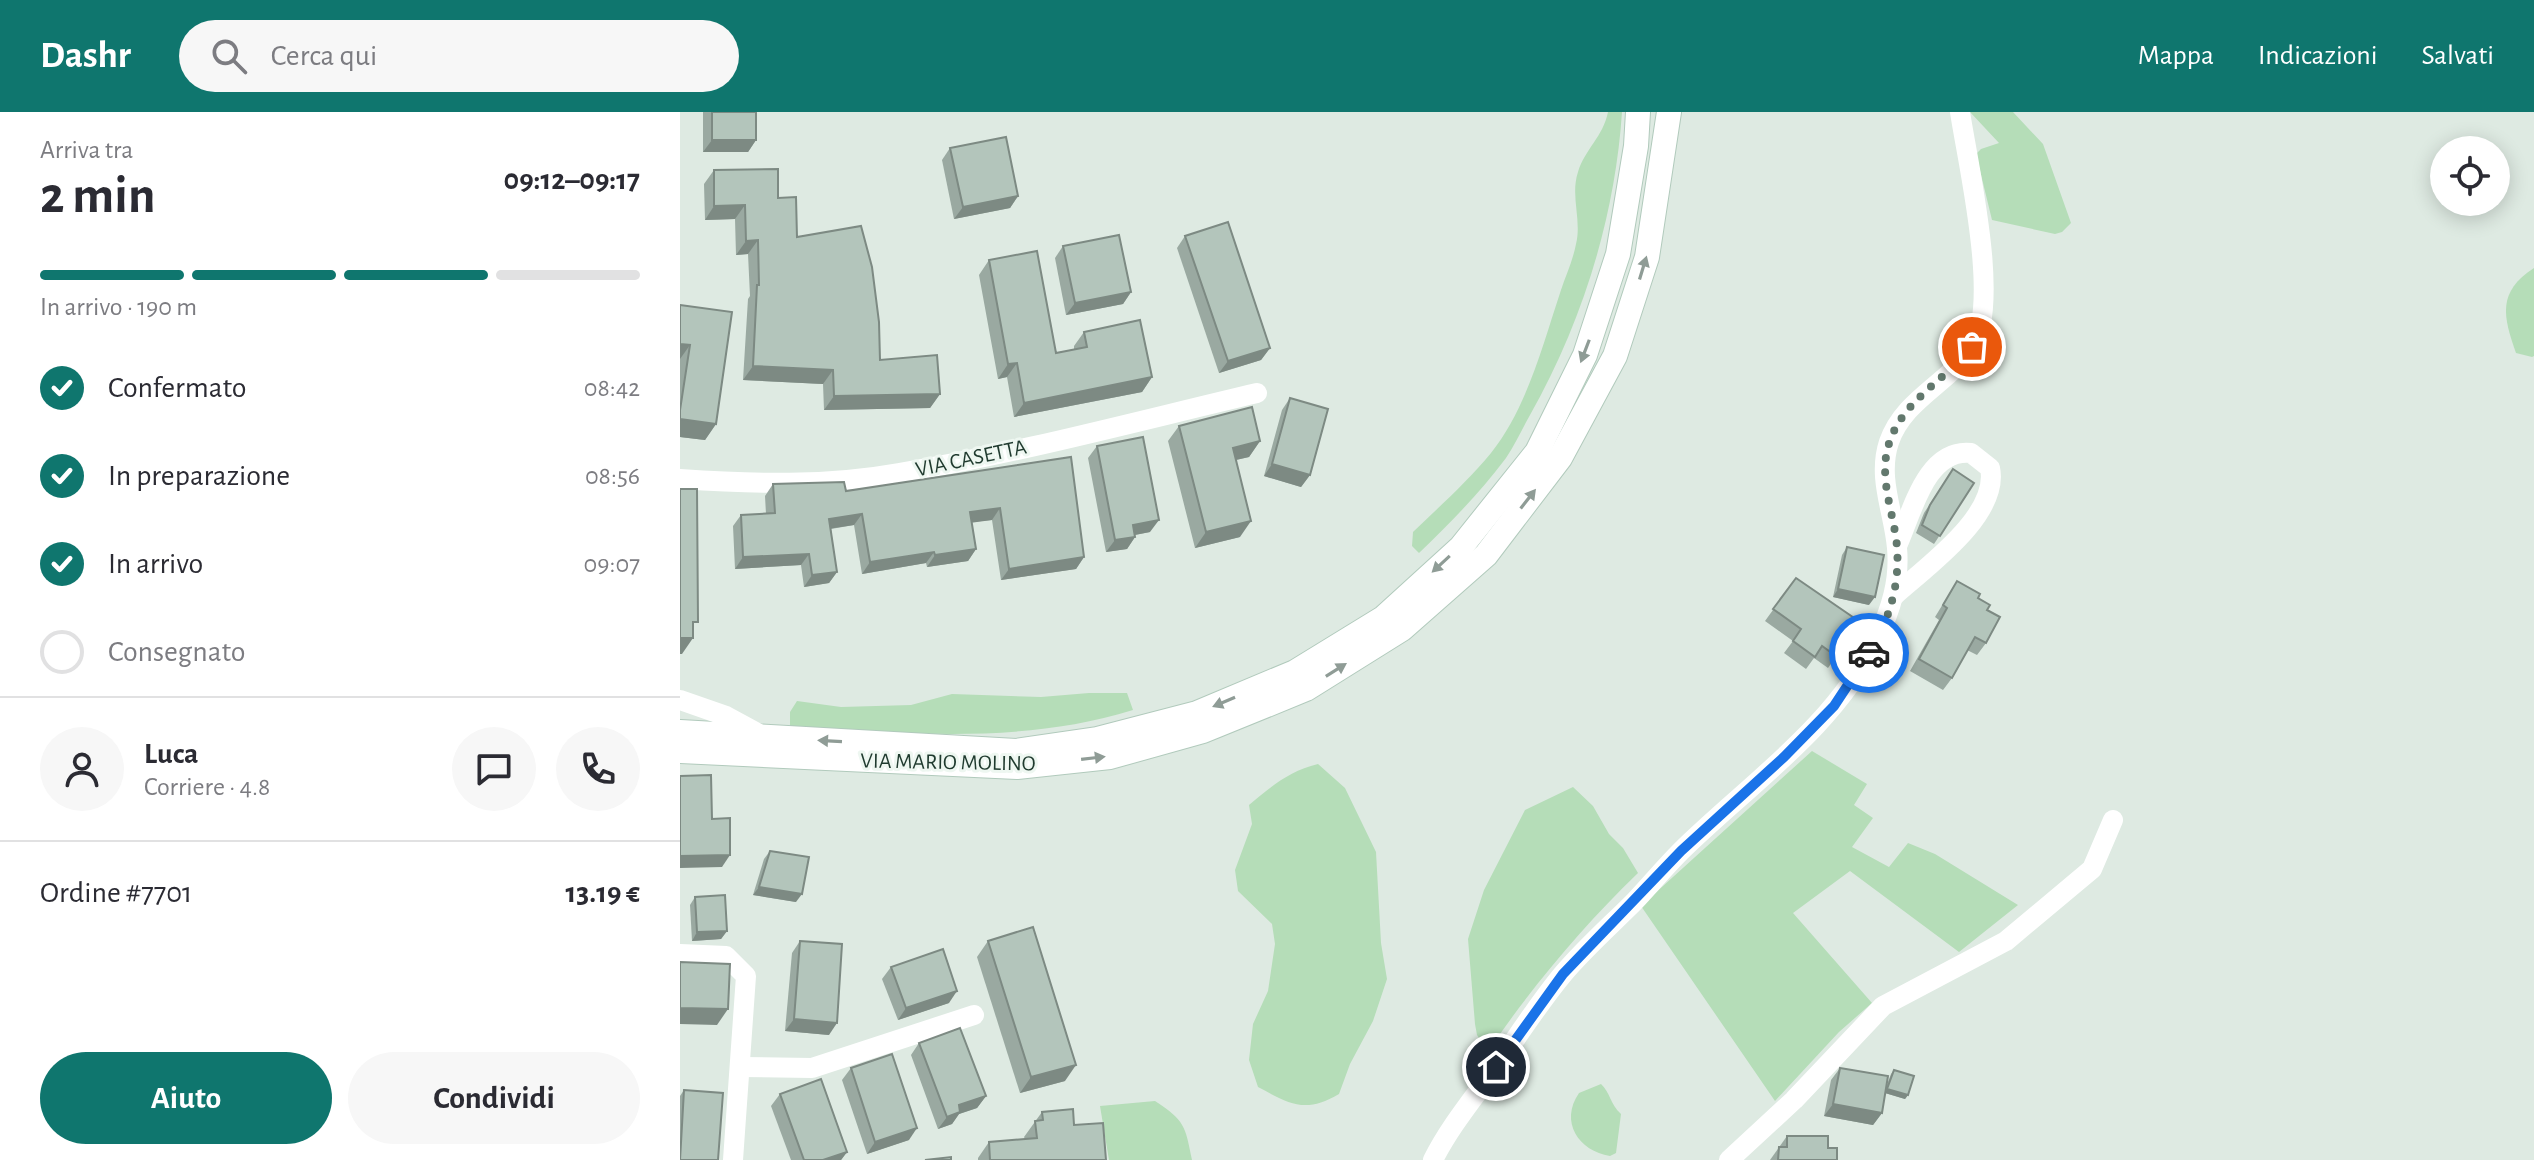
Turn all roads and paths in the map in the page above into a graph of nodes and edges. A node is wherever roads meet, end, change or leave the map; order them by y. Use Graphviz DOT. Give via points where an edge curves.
graph roads {
  1 [pos="1638,112"];
  2 [pos="1669,112"];
  3 [pos="1960,112"];
  4 [pos="1257,393"];
  5 [pos="680,479"];
  6 [pos="1897,546"];
  7 [pos="1895,595"];
  8 [pos="680,700"];
  9 [pos="680,732"];
  10 [pos="765,737"];
  11 [pos="680,751"];
  12 [pos="2113,820"];
  13 [pos="680,954"];
  14 [pos="974,1015"];
  15 [pos="740,1067"];
  16 [pos="733,1160"];
  17 [pos="1433,1160"];
  18 [pos="1729,1160"];
  1 -- 10 [label="main road, VIA MARIO MOLINO, one-way" via="1618,254 1585,355 1537,452 1461,547 1383,618 1281,678 1197,713 1097,739 1016,751"];
  11 -- 2 [label="main road, VIA MARIO MOLINO, one-way" via="1017,767 1110,757 1203,731 1306,689 1402,629 1486,555 1560,458 1615,356 1647,257"];
  3 -- 6 [label="street" via="1976,214 1982,319 1972,347 1911,406 1891,437 1885,473"];
  4 -- 5 [label="street, VIA CASETTA" via="898,474 807,482"];
  6 -- 7 [label="street"];
  6 -- 7 [label="street" via="1929,473 1940,461 1950,454 1971,453 1990,468 1985,506"];
  7 -- 17 [label="street" via="1875,644 1834,706 1681,851 1563,974"];
  8 -- 10 [label="street"];
  9 -- 10 [label="main road, VIA MARIO MOLINO"];
  12 -- 18 [label="street" via="2092,869 2006,941 1883,1006"];
  13 -- 15 [label="street" via="726,956 746,976"];
  14 -- 15 [label="street" via="812,1068"];
  15 -- 16 [label="street"];
}
